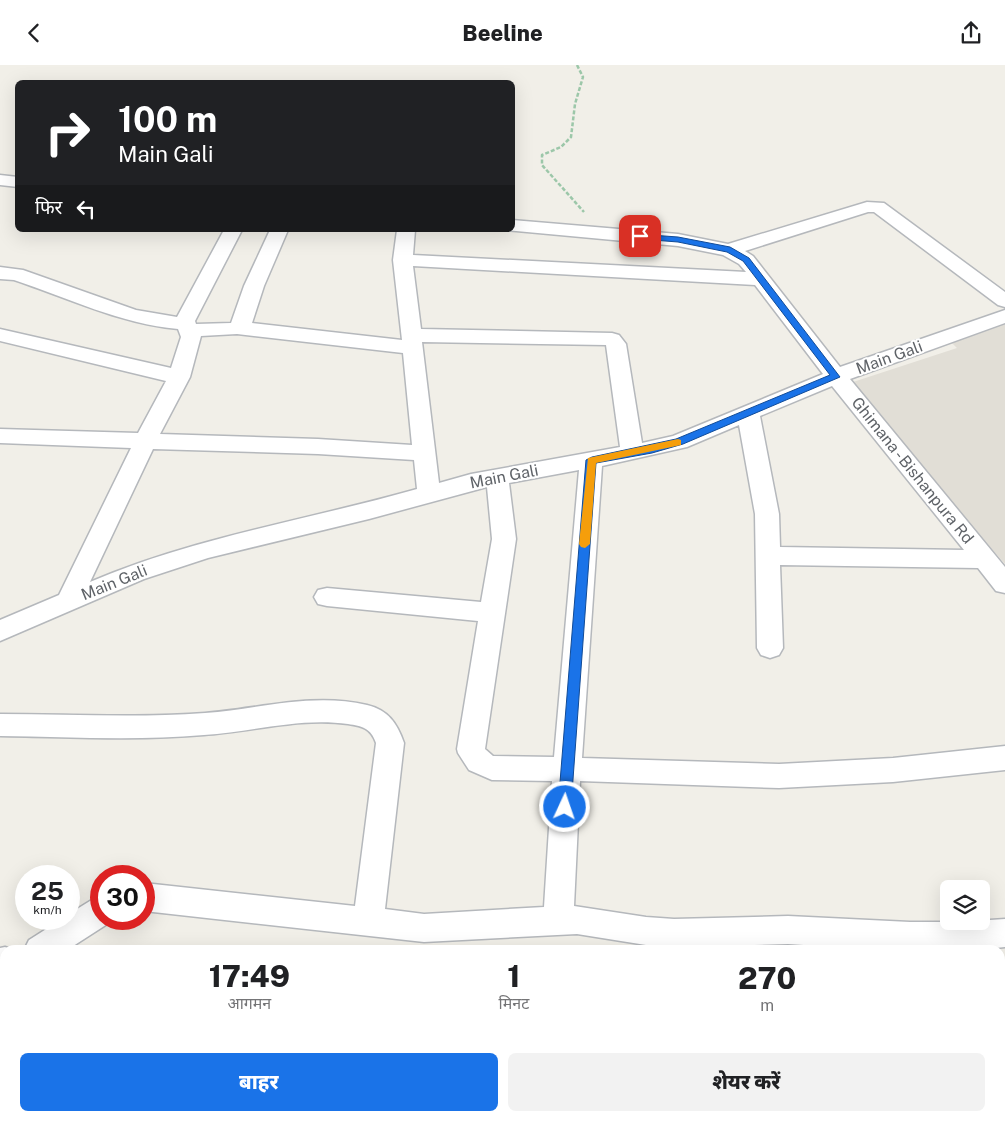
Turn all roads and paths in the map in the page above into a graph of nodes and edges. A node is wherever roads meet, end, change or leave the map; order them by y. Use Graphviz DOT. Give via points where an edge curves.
graph roads {
  1 [pos="577,65"];
  2 [pos="0,180"];
  3 [pos="15,182"];
  4 [pos="515,226"];
  5 [pos="232,232"];
  6 [pos="278,232"];
  7 [pos="406,232"];
  8 [pos="603,233"];
  9 [pos="730,249"];
  10 [pos="403,260"];
  11 [pos="0,273"];
  12 [pos="761,279"];
  13 [pos="1005,301"];
  14 [pos="1005,316"];
  15 [pos="187,327"];
  16 [pos="237,328"];
  17 [pos="0,335"];
  18 [pos="412,342"];
  19 [pos="179,377"];
  20 [pos="836,377"];
  21 [pos="748,413"];
  22 [pos="0,436"];
  23 [pos="144,442"];
  24 [pos="424,453"];
  25 [pos="632,453"];
  26 [pos="592,460"];
  27 [pos="497,477"];
  28 [pos="429,493"];
  29 [pos="769,556"];
  30 [pos="986,559"];
  31 [pos="1005,584"];
  32 [pos="327,597"];
  33 [pos="70,600"];
  34 [pos="493,613"];
  35 [pos="0,631"];
  36 [pos="770,648"];
  37 [pos="0,725"];
  38 [pos="1005,758"];
  39 [pos="567,769"];
  40 [pos="155,898"];
  41 [pos="90,918"];
  42 [pos="368,921"];
  43 [pos="558,921"];
  44 [pos="1005,933"];
  45 [pos="448,939"];
  46 [pos="964,944"];
  47 [pos="48,945"];
  1 -- 8 [label="path" via="583,77 569,140 542,155 542,165"];
  2 -- 3 [label="street"];
  4 -- 8 [label="street, Ghimana - Bishanpura Rd"];
  5 -- 15 [label="street" via="186,318"];
  6 -- 16 [label="street" via="254,286 243,324"];
  7 -- 10 [label="street"];
  8 -- 9 [label="street, Ghimana - Bishanpura Rd"];
  9 -- 12 [label="street, Ghimana - Bishanpura Rd" via="746,260"];
  9 -- 13 [label="street" via="867,207 878,207"];
  10 -- 12 [label="street"];
  10 -- 18 [label="street"];
  11 -- 15 [label="street" via="16,274 130,315"];
  12 -- 20 [label="street, Ghimana - Bishanpura Rd"];
  14 -- 20 [label="street, Main Gali"];
  15 -- 16 [label="street"];
  15 -- 19 [label="street" via="191,337"];
  16 -- 18 [label="street"];
  17 -- 19 [label="street"];
  18 -- 24 [label="street"];
  18 -- 25 [label="street" via="612,339 616,344"];
  19 -- 23 [label="street"];
  20 -- 21 [label="street, Main Gali"];
  20 -- 30 [label="street, Ghimana - Bishanpura Rd"];
  21 -- 25 [label="street, Main Gali" via="679,442"];
  21 -- 29 [label="street" via="767,515"];
  22 -- 23 [label="street"];
  23 -- 24 [label="street" via="318,445"];
  23 -- 33 [label="street"];
  24 -- 28 [label="street"];
  25 -- 26 [label="street, Main Gali"];
  26 -- 27 [label="street, Main Gali"];
  26 -- 39 [label="street"];
  27 -- 28 [label="street, Main Gali"];
  27 -- 34 [label="street" via="504,539"];
  28 -- 33 [label="street, Main Gali" via="171,560"];
  29 -- 30 [label="street"];
  29 -- 36 [label="street"];
  30 -- 31 [label="street, Ghimana - Bishanpura Rd"];
  32 -- 34 [label="street"];
  33 -- 35 [label="street, Main Gali"];
  34 -- 39 [label="street" via="471,749 473,755 483,765 492,768"];
  37 -- 42 [label="street" via="205,724 310,711 367,716 376,720 383,726 390,743"];
  38 -- 39 [label="street" via="817,776"];
  39 -- 43 [label="street"];
  40 -- 42 [label="street"];
  41 -- 47 [label="street"];
  42 -- 45 [label="street" via="424,928"];
  43 -- 45 [label="street"];
  43 -- 46 [label="street" via="599,922 674,933 788,930 910,937"];
  44 -- 46 [label="street"];
}
